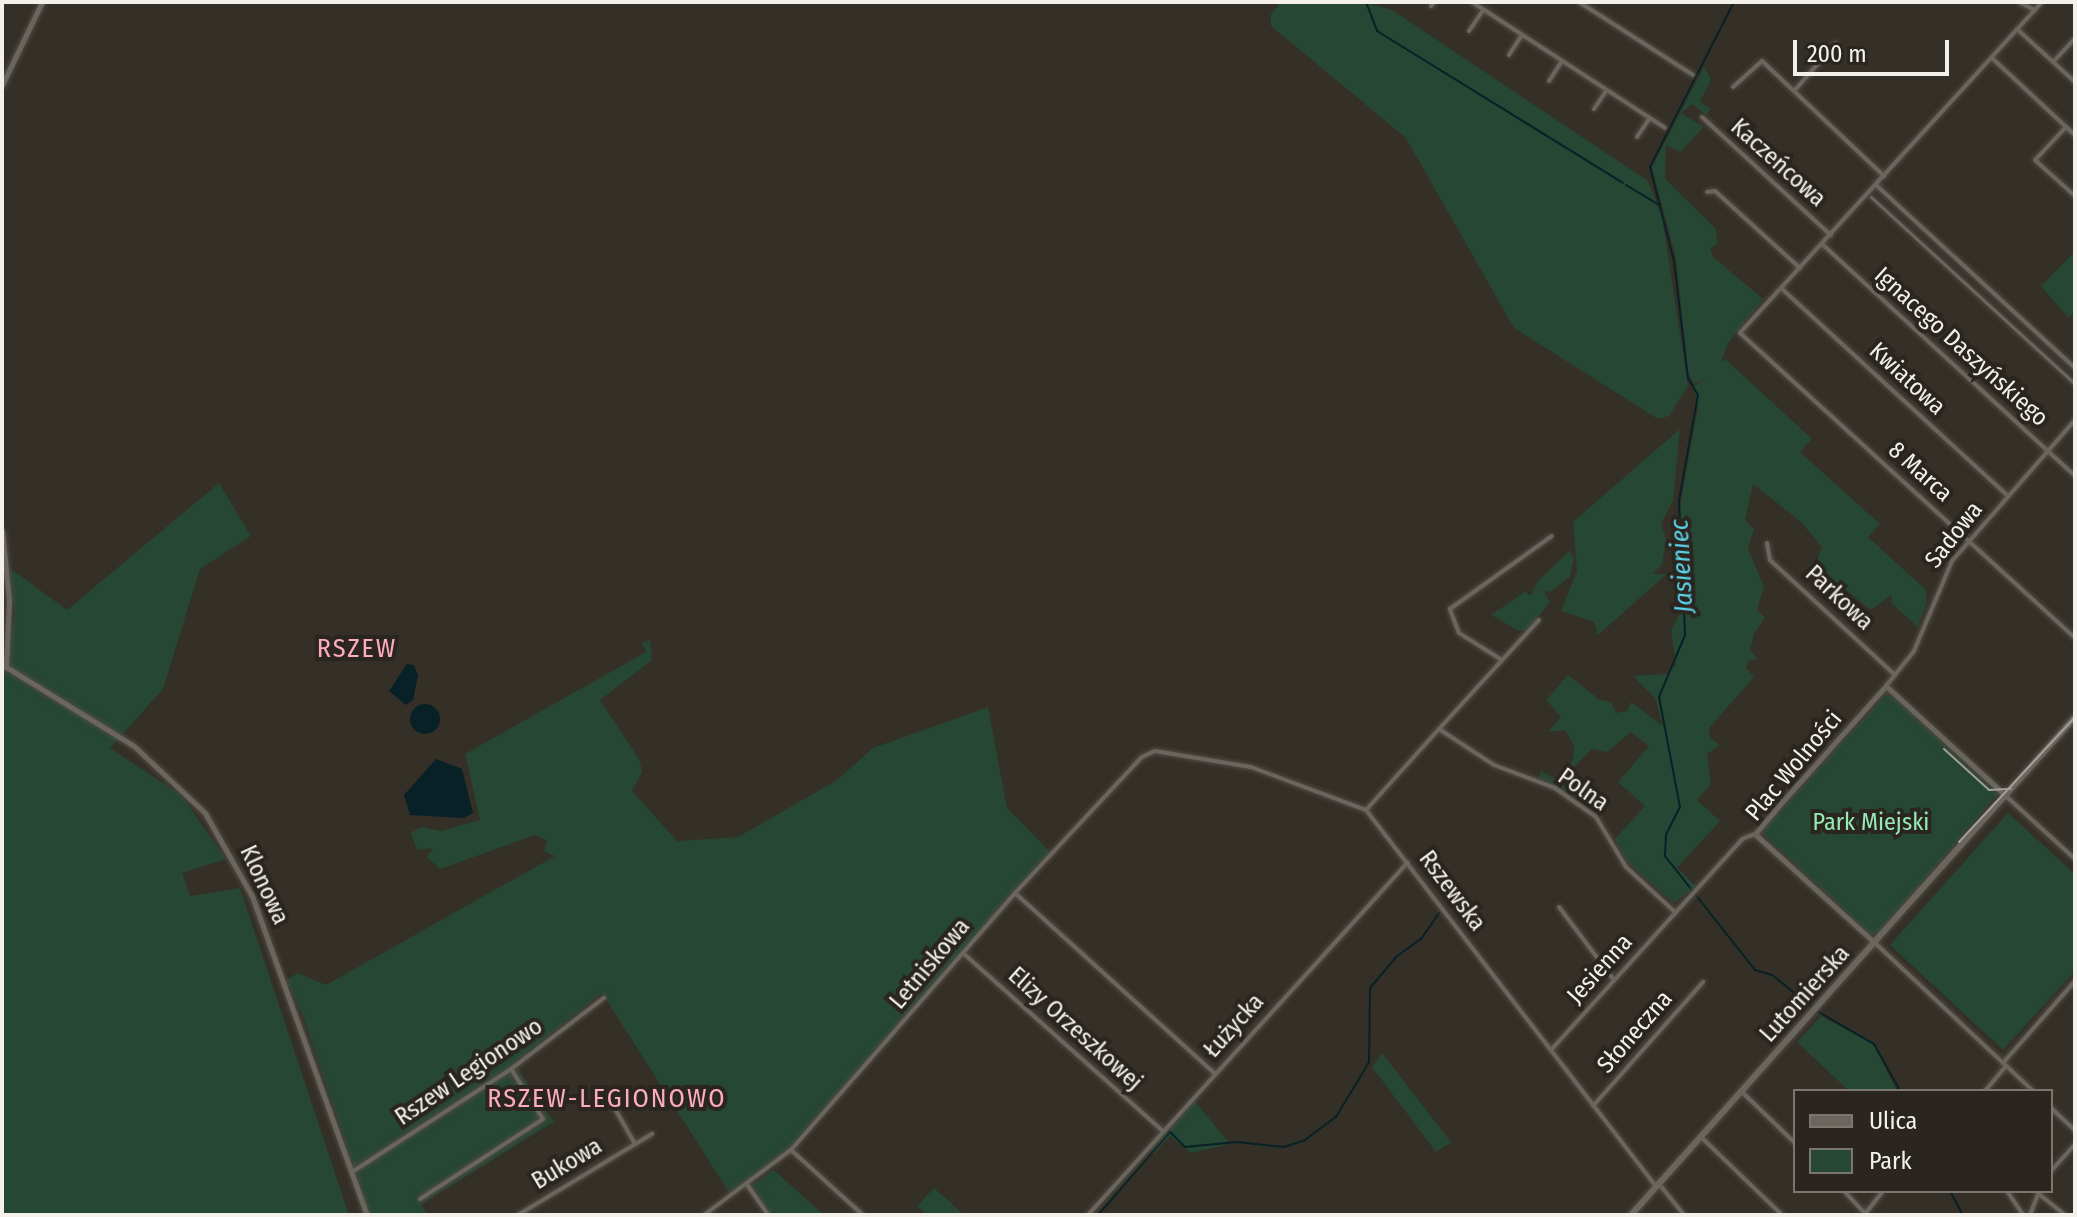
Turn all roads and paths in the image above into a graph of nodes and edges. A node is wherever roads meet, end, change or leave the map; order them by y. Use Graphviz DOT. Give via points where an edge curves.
graph roads {
  1 [pos="42,2"];
  2 [pos="1472,2"];
  3 [pos="1579,2"];
  4 [pos="2019,2"];
  5 [pos="2042,2"];
  6 [pos="1483,10"];
  7 [pos="2035,10"];
  8 [pos="2017,29"];
  9 [pos="1469,31"];
  10 [pos="1522,35"];
  11 [pos="2075,38"];
  12 [pos="1836,43"];
  13 [pos="1509,55"];
  14 [pos="1992,58"];
  15 [pos="1562,61"];
  16 [pos="2053,62"];
  17 [pos="1693,75"];
  18 [pos="1549,81"];
  19 [pos="2075,82"];
  20 [pos="2,85"];
  21 [pos="1733,87"];
  22 [pos="1607,90"];
  23 [pos="1795,90"];
  24 [pos="1594,109"];
  25 [pos="1702,117"];
  26 [pos="1650,118"];
  27 [pos="2066,127"];
  28 [pos="1665,128"];
  29 [pos="2075,135"];
  30 [pos="1637,137"];
  31 [pos="1884,176"];
  32 [pos="1876,185"];
  33 [pos="1707,192"];
  34 [pos="2075,196"];
  35 [pos="1871,197"];
  36 [pos="1894,201"];
  37 [pos="1886,210"];
  38 [pos="1831,235"];
  39 [pos="1822,244"];
  40 [pos="1800,268"];
  41 [pos="1781,288"];
  42 [pos="2010,307"];
  43 [pos="2002,317"];
  44 [pos="2075,368"];
  45 [pos="2075,384"];
  46 [pos="2075,420"];
  47 [pos="2048,451"];
  48 [pos="2075,476"];
  49 [pos="2008,496"];
  50 [pos="2,531"];
  51 [pos="1552,536"];
  52 [pos="1969,541"];
  53 [pos="1767,543"];
  54 [pos="3,549"];
  55 [pos="1539,620"];
  56 [pos="2075,638"];
  57 [pos="1502,660"];
  58 [pos="3,669"];
  59 [pos="1895,675"];
  60 [pos="1886,686"];
  61 [pos="2075,717"];
  62 [pos="1439,729"];
  63 [pos="2006,796"];
  64 [pos="1366,810"];
  65 [pos="1755,834"];
  66 [pos="2075,859"];
  67 [pos="1408,862"];
  68 [pos="1015,893"];
  69 [pos="1559,907"];
  70 [pos="1675,912"];
  71 [pos="1875,943"];
  72 [pos="963,953"];
  73 [pos="1614,980"];
  74 [pos="2075,981"];
  75 [pos="1703,982"];
  76 [pos="604,998"];
  77 [pos="1551,1050"];
  78 [pos="2004,1064"];
  79 [pos="511,1069"];
  80 [pos="1215,1074"];
  81 [pos="1986,1089"];
  82 [pos="2031,1089"];
  83 [pos="1742,1092"];
  84 [pos="1593,1106"];
  85 [pos="614,1107"];
  86 [pos="2053,1110"];
  87 [pos="2075,1130"];
  88 [pos="1163,1131"];
  89 [pos="652,1134"];
  90 [pos="1701,1137"];
  91 [pos="1793,1141"];
  92 [pos="635,1144"];
  93 [pos="2075,1144"];
  94 [pos="791,1150"];
  95 [pos="2053,1169"];
  96 [pos="352,1172"];
  97 [pos="1658,1185"];
  98 [pos="748,1186"];
  99 [pos="1846,1193"];
  100 [pos="1881,1193"];
  101 [pos="2008,1193"];
  102 [pos="2039,1193"];
  103 [pos="420,1199"];
  104 [pos="1865,1214"];
  105 [pos="367,1215"];
  106 [pos="518,1215"];
  107 [pos="704,1215"];
  108 [pos="768,1215"];
  109 [pos="863,1215"];
  110 [pos="1088,1215"];
  111 [pos="1631,1215"];
  112 [pos="1684,1215"];
  113 [pos="1782,1215"];
  114 [pos="2023,1215"];
  115 [pos="2030,1215"];
  116 [pos="2065,1215"];
  1 -- 20 [label="street"];
  2 -- 6 [label="street"];
  3 -- 17 [label="street"];
  4 -- 7 [label="street"];
  5 -- 7 [label="street"];
  6 -- 9 [label="street"];
  6 -- 10 [label="street"];
  7 -- 8 [label="street"];
  8 -- 14 [label="street"];
  8 -- 16 [label="street"];
  10 -- 13 [label="street"];
  10 -- 15 [label="street"];
  11 -- 16 [label="street"];
  12 -- 23 [label="street"];
  14 -- 27 [label="street"];
  14 -- 31 [label="street"];
  15 -- 18 [label="street"];
  15 -- 22 [label="street"];
  16 -- 19 [label="street"];
  21 -- 23 [label="street" via="1759,60"];
  22 -- 24 [label="street"];
  22 -- 26 [label="street"];
  23 -- 31 [label="street"];
  25 -- 38 [label="street, Kaczeńcowa"];
  26 -- 28 [label="street"];
  26 -- 30 [label="street"];
  27 -- 29 [label="street"];
  27 -- 34 [label="street" via="2035,160"];
  31 -- 32 [label="street"];
  32 -- 36 [label="street"];
  32 -- 38 [label="street"];
  33 -- 40 [label="street" via="1715,191"];
  35 -- 37 [label="street"];
  36 -- 37 [label="street"];
  36 -- 42 [label="street"];
  37 -- 43 [label="street"];
  38 -- 39 [label="street"];
  39 -- 40 [label="street"];
  39 -- 47 [label="street, Ignacego Daszyńskiego"];
  40 -- 41 [label="street"];
  41 -- 49 [label="street, Kwiatowa"];
  41 -- 52 [label="street, 8 Marca" via="1740,333"];
  42 -- 43 [label="street"];
  42 -- 44 [label="street"];
  43 -- 45 [label="street"];
  46 -- 47 [label="street, Sadowa"];
  47 -- 48 [label="street, Ignacego Daszyńskiego"];
  47 -- 49 [label="street, Sadowa"];
  49 -- 52 [label="street, Sadowa"];
  50 -- 54 [label="street"];
  51 -- 57 [label="street" via="1450,609 1459,633"];
  52 -- 56 [label="street, 8 Marca"];
  52 -- 59 [label="street, Sadowa" via="1941,577 1916,645"];
  53 -- 59 [label="street, Parkowa" via="1770,560"];
  54 -- 58 [label="street" via="9,619"];
  55 -- 57 [label="street"];
  57 -- 62 [label="street"];
  58 -- 96 [label="street, Klonowa" via="141,752 205,813 252,896"];
  59 -- 60 [label="street, Sadowa"];
  60 -- 63 [label="street"];
  60 -- 65 [label="street, Plac Wolności"];
  61 -- 63 [label="main road, Lutomierska"];
  62 -- 64 [label="street"];
  62 -- 70 [label="street, Polna" via="1494,765 1555,788 1596,817 1626,867"];
  63 -- 66 [label="street"];
  63 -- 71 [label="main road, Lutomierska"];
  64 -- 67 [label="street, Rszewska"];
  64 -- 68 [label="street, Letniskowa" via="1229,762 1155,751 1136,763"];
  65 -- 70 [label="street" via="1742,839"];
  65 -- 71 [label="street, Plac Wolności"];
  67 -- 77 [label="street, Rszewska"];
  67 -- 80 [label="street, Łużycka"];
  68 -- 72 [label="street, Letniskowa"];
  68 -- 80 [label="street"];
  69 -- 73 [label="street"];
  70 -- 73 [label="street, Jesienna"];
  71 -- 78 [label="street, Plac Wolności"];
  71 -- 83 [label="main road, Lutomierska"];
  72 -- 88 [label="street, Elizy Orzeszkowej"];
  72 -- 94 [label="street, Letniskowa"];
  73 -- 77 [label="street, Jesienna"];
  74 -- 78 [label="street"];
  75 -- 84 [label="street, Słoneczna"];
  76 -- 79 [label="street, Rszew Legionowo"];
  77 -- 84 [label="street, Rszewska"];
  78 -- 81 [label="street"];
  78 -- 82 [label="street, Plac Wolności"];
  79 -- 96 [label="street, Rszew Legionowo"];
  79 -- 103 [label="street" via="543,1119"];
  80 -- 88 [label="street, Łużycka"];
  83 -- 90 [label="main road, Lutomierska"];
  83 -- 91 [label="street"];
  84 -- 97 [label="street, Rszewska"];
  85 -- 92 [label="street, Bukowa"];
  86 -- 87 [label="street"];
  88 -- 110 [label="street, Łużycka"];
  89 -- 92 [label="street, Bukowa"];
  90 -- 97 [label="main road, Lutomierska"];
  90 -- 113 [label="street"];
  92 -- 106 [label="street, Bukowa"];
  93 -- 95 [label="street"];
  94 -- 98 [label="street, Letniskowa"];
  94 -- 109 [label="street"];
  96 -- 105 [label="street, Klonowa"];
  97 -- 111 [label="main road, Lutomierska"];
  97 -- 112 [label="street, Rszewska"];
  98 -- 107 [label="street, Letniskowa"];
  98 -- 108 [label="street"];
  99 -- 104 [label="street"];
  100 -- 104 [label="street"];
  101 -- 114 [label="street"];
  102 -- 115 [label="street"];
  102 -- 116 [label="street"];
}
